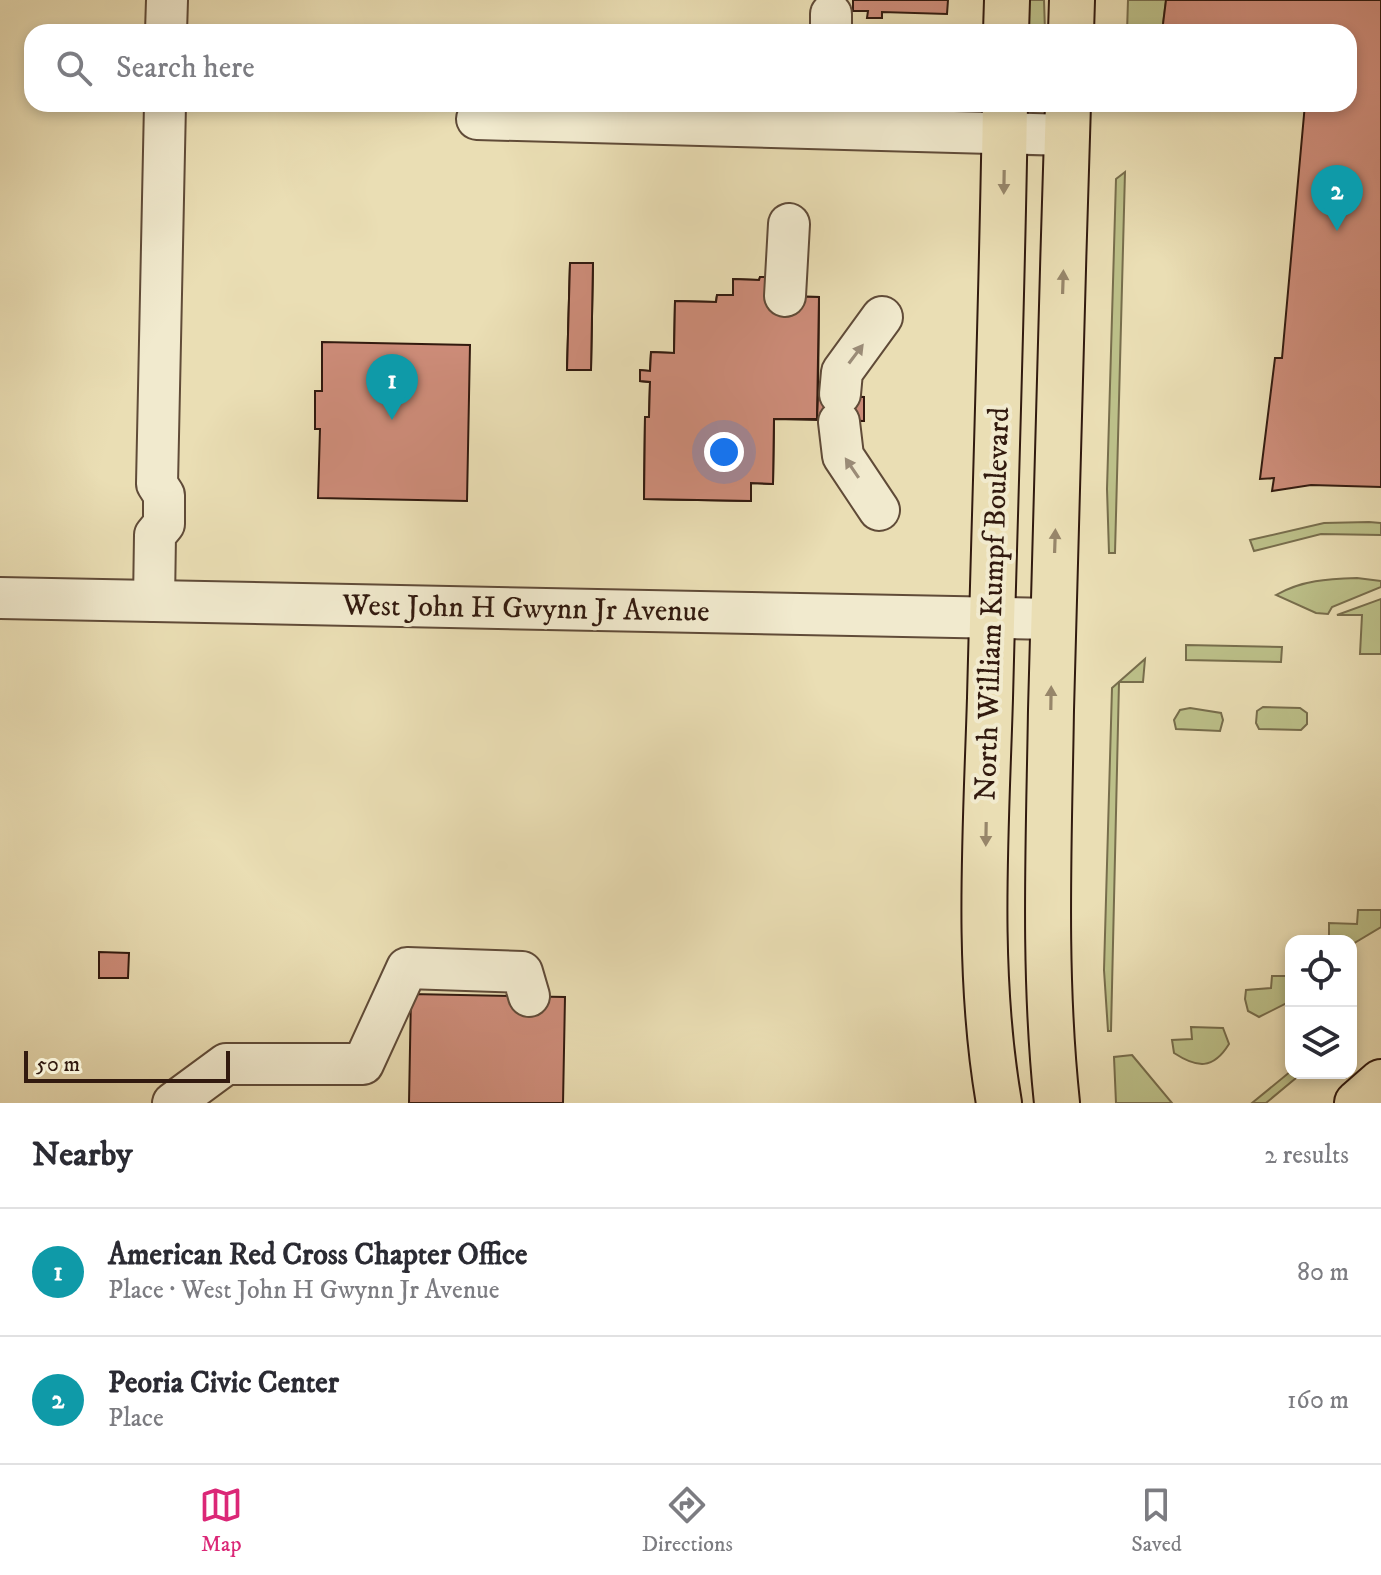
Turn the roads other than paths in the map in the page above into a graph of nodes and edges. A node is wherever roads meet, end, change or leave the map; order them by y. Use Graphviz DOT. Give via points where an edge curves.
graph roads {
  1 [pos="167,0"];
  2 [pos="1007,0"];
  3 [pos="1072,0"];
  4 [pos="166,24"];
  5 [pos="1006,24"];
  6 [pos="1071,24"];
  7 [pos="165,112"];
  8 [pos="1005,118"];
  9 [pos="477,119"];
  10 [pos="1068,120"];
  11 [pos="789,224"];
  12 [pos="785,296"];
  13 [pos="882,317"];
  14 [pos="879,510"];
  15 [pos="0,598"];
  16 [pos="154,601"];
  17 [pos="992,618"];
  18 [pos="1053,619"];
  19 [pos="1050,776"];
  20 [pos="985,880"];
  21 [pos="529,996"];
  22 [pos="173,1103"];
  23 [pos="990,1103"];
  24 [pos="999,1103"];
  25 [pos="1057,1103"];
  26 [pos="1084,1103"];
  1 -- 4 [label="street"];
  2 -- 5 [label="main road"];
  3 -- 6 [label="main road"];
  7 -- 16 [label="street" via="157,484 147,494 146,523 155,535"];
  8 -- 9 [label="street"];
  8 -- 10 [label="street"];
  8 -- 17 [label="main road, North William Kumpf Boulevard, one-way"];
  18 -- 10 [label="main road, North William Kumpf Boulevard, one-way"];
  11 -- 12 [label="street"];
  14 -- 13 [label="street, one-way" via="843,456 840,408 842,372"];
  15 -- 16 [label="street, West John H Gwynn Jr Avenue"];
  16 -- 17 [label="street, West John H Gwynn Jr Avenue"];
  17 -- 18 [label="street, West John H Gwynn Jr Avenue"];
  17 -- 20 [label="main road, North William Kumpf Boulevard, one-way"];
  19 -- 18 [label="main road, North William Kumpf Boulevard, one-way"];
  19 -- 25 [label="main road, North William Kumpf Boulevard" via="1049,999"];
  19 -- 26 [label="main road" via="1064,988"];
  20 -- 23 [label="main road" via="981,993"];
  20 -- 24 [label="main road, North William Kumpf Boulevard" via="986,996"];
  21 -- 22 [label="street" via="522,972 407,968 363,1064 226,1064"];
}
